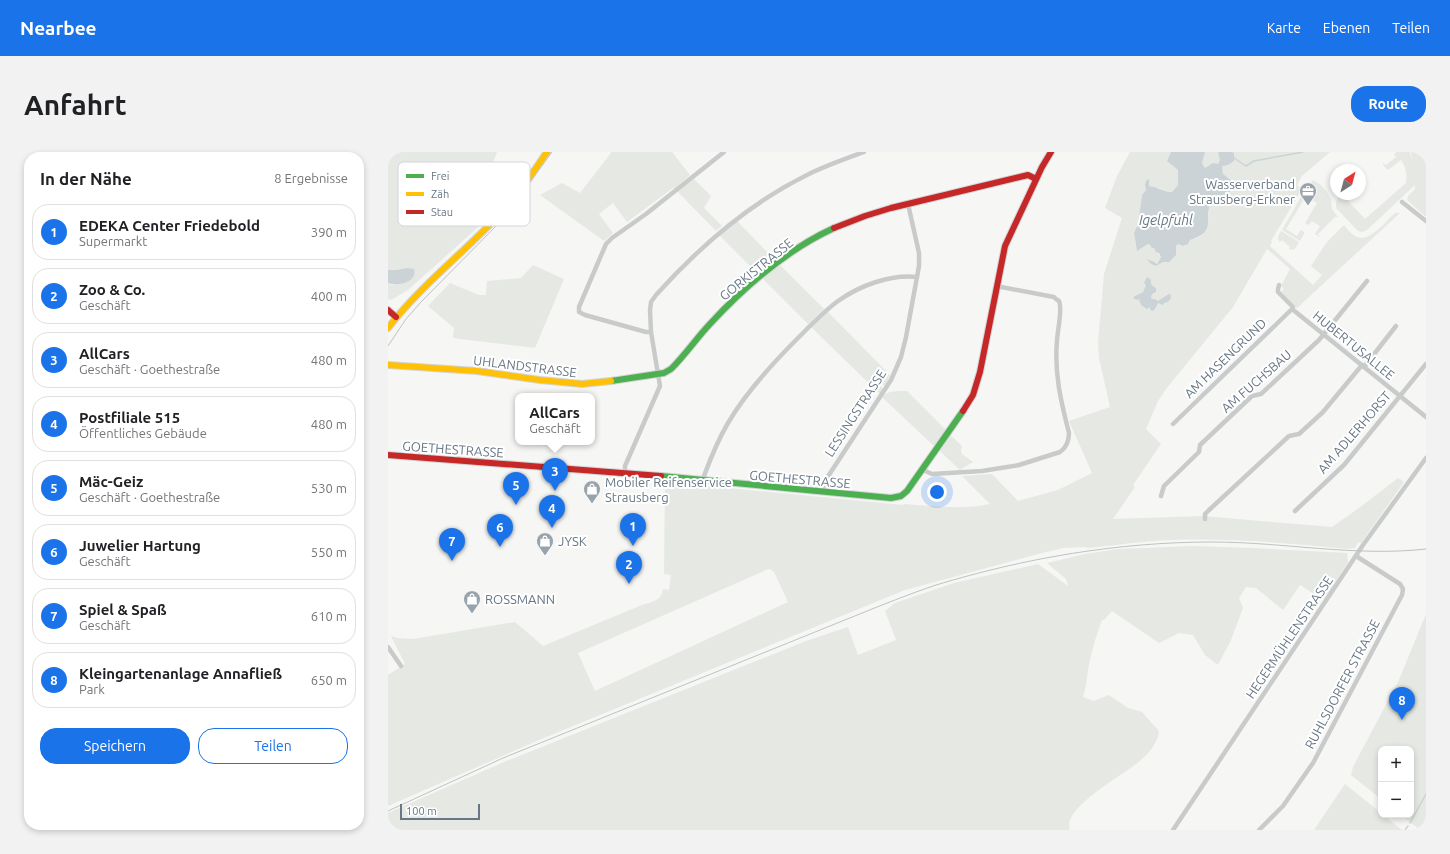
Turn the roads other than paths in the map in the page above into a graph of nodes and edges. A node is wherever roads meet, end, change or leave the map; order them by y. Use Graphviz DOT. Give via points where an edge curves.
graph roads {
  1 [pos="547,152"];
  2 [pos="724,152"];
  3 [pos="864,152"];
  4 [pos="1051,152"];
  5 [pos="530,175"];
  6 [pos="1036,179"];
  7 [pos="1402,202"];
  8 [pos="908,204"];
  9 [pos="1426,221"];
  10 [pos="487,226"];
  11 [pos="917,278"];
  12 [pos="1367,281"];
  13 [pos="1279,285"];
  14 [pos="996,286"];
  15 [pos="1292,309"];
  16 [pos="388,310"];
  17 [pos="396,317"];
  18 [pos="1396,326"];
  19 [pos="388,328"];
  20 [pos="651,332"];
  21 [pos="1324,334"];
  22 [pos="1426,364"];
  23 [pos="388,365"];
  24 [pos="1363,366"];
  25 [pos="658,374"];
  26 [pos="1400,396"];
  27 [pos="1426,417"];
  28 [pos="1173,424"];
  29 [pos="388,455"];
  30 [pos="1426,458"];
  31 [pos="923,470"];
  32 [pos="625,473"];
  33 [pos="704,481"];
  34 [pos="822,492"];
  35 [pos="1161,496"];
  36 [pos="1295,511"];
  37 [pos="1205,519"];
  38 [pos="1356,556"];
  39 [pos="388,647"];
  40 [pos="401,666"];
  41 [pos="1173,830"];
  42 [pos="1259,830"];
  1 -- 5 [label="street"];
  2 -- 20 [label="street" via="606,244 579,307 581,314"];
  3 -- 20 [label="street" via="808,174 769,196 705,244 652,300"];
  4 -- 6 [label="street"];
  6 -- 8 [label="street, GORKISTRASSE" via="1028,175"];
  6 -- 14 [label="street" via="1005,246"];
  7 -- 9 [label="street"];
  8 -- 11 [label="street, LESSINGSTRASSE" via="919,253"];
  8 -- 25 [label="street, GORKISTRASSE" via="848,222 827,231 791,253 737,295 671,369"];
  10 -- 17 [label="street"];
  11 -- 33 [label="street" via="887,279 866,286 838,301 818,318 780,356 735,412 716,444"];
  11 -- 34 [label="street, LESSINGSTRASSE" via="906,337 897,367 886,388 825,480"];
  12 -- 21 [label="street, AM FUCHSBAU"];
  13 -- 15 [label="street, HUBERTUSALLEE" via="1278,292"];
  14 -- 31 [label="street" via="976,387 969,402"];
  14 -- 31 [label="street" via="1054,297 1059,301 1061,307 1056,362 1058,388 1069,440 1060,452 1019,465 974,472 932,474"];
  15 -- 21 [label="street, HUBERTUSALLEE"];
  15 -- 28 [label="street, AM HASENGRUND"];
  16 -- 17 [label="street"];
  17 -- 19 [label="street"];
  18 -- 24 [label="street"];
  20 -- 25 [label="street"];
  21 -- 24 [label="street, HUBERTUSALLEE"];
  21 -- 35 [label="street, AM FUCHSBAU" via="1261,394 1252,396 1200,445 1199,452 1164,486"];
  22 -- 26 [label="street, AM ADLERHORST"];
  23 -- 25 [label="street, UHLANDSTRASSE" via="477,371 582,384"];
  24 -- 26 [label="street, HUBERTUSALLEE"];
  24 -- 37 [label="street" via="1323,412 1299,434 1289,436 1208,511"];
  25 -- 32 [label="street" via="658,392 630,454"];
  26 -- 27 [label="street, HUBERTUSALLEE"];
  26 -- 36 [label="street, AM ADLERHORST" via="1344,465"];
  29 -- 32 [label="street, GOETHESTRASSE"];
  30 -- 38 [label="street, HEGERMÜHLENSTRASSE"];
  31 -- 34 [label="street, GOETHESTRASSE" via="899,497"];
  32 -- 33 [label="street, GOETHESTRASSE"];
  33 -- 34 [label="street, GOETHESTRASSE"];
  38 -- 41 [label="street, HEGERMÜHLENSTRASSE"];
  38 -- 42 [label="street, RUHLSDORFER STRASSE" via="1400,584 1403,589 1402,595 1312,763 1283,806"];
  39 -- 40 [label="street"];
}
